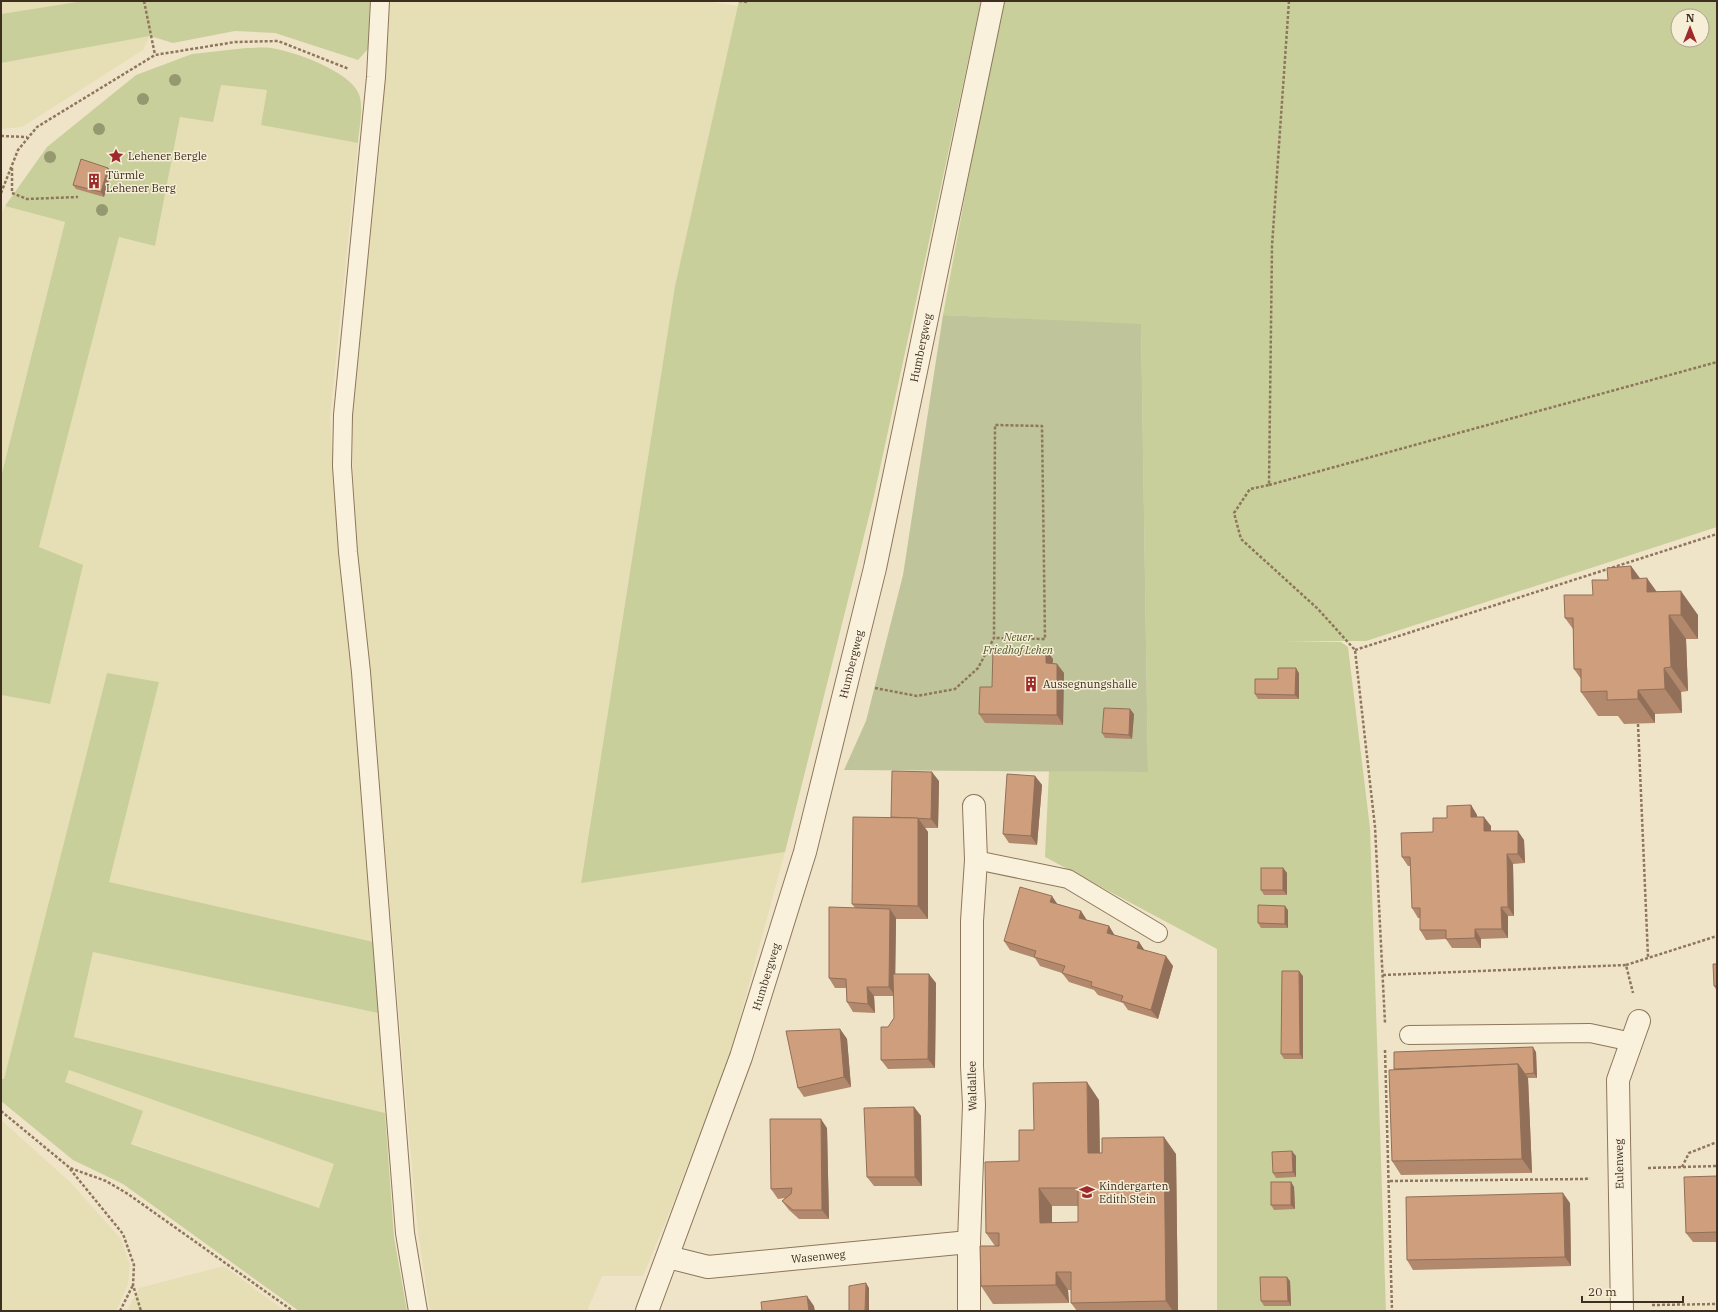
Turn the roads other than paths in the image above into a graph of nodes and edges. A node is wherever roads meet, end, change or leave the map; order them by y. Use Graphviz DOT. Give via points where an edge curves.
graph roads {
  1 [pos="380,1"];
  2 [pos="993,1"];
  3 [pos="974,806"];
  4 [pos="976,860"];
  5 [pos="1158,933"];
  6 [pos="1639,1021"];
  7 [pos="1409,1035"];
  8 [pos="1632,1042"];
  9 [pos="969,1242"];
  10 [pos="668,1257"];
  11 [pos="1622,1308"];
  12 [pos="418,1311"];
  13 [pos="647,1311"];
  14 [pos="969,1311"];
  1 -- 12 [label="lane" via="376,77 343,415 342,466 361,672 405,1234"];
  2 -- 10 [label="street, Humbergweg" via="876,568 805,852 750,1026"];
  3 -- 4 [label="street, Waldallee"];
  4 -- 5 [label="lane" via="1068,879"];
  4 -- 9 [label="street, Waldallee" via="972,920 974,1105"];
  6 -- 8 [label="street, Eulenweg"];
  7 -- 8 [label="lane" via="1590,1032"];
  8 -- 11 [label="street, Eulenweg" via="1618,1080"];
  9 -- 10 [label="street, Wasenweg" via="708,1267"];
  9 -- 14 [label="street, Waldallee"];
  10 -- 13 [label="street, Humbergweg"];
}
